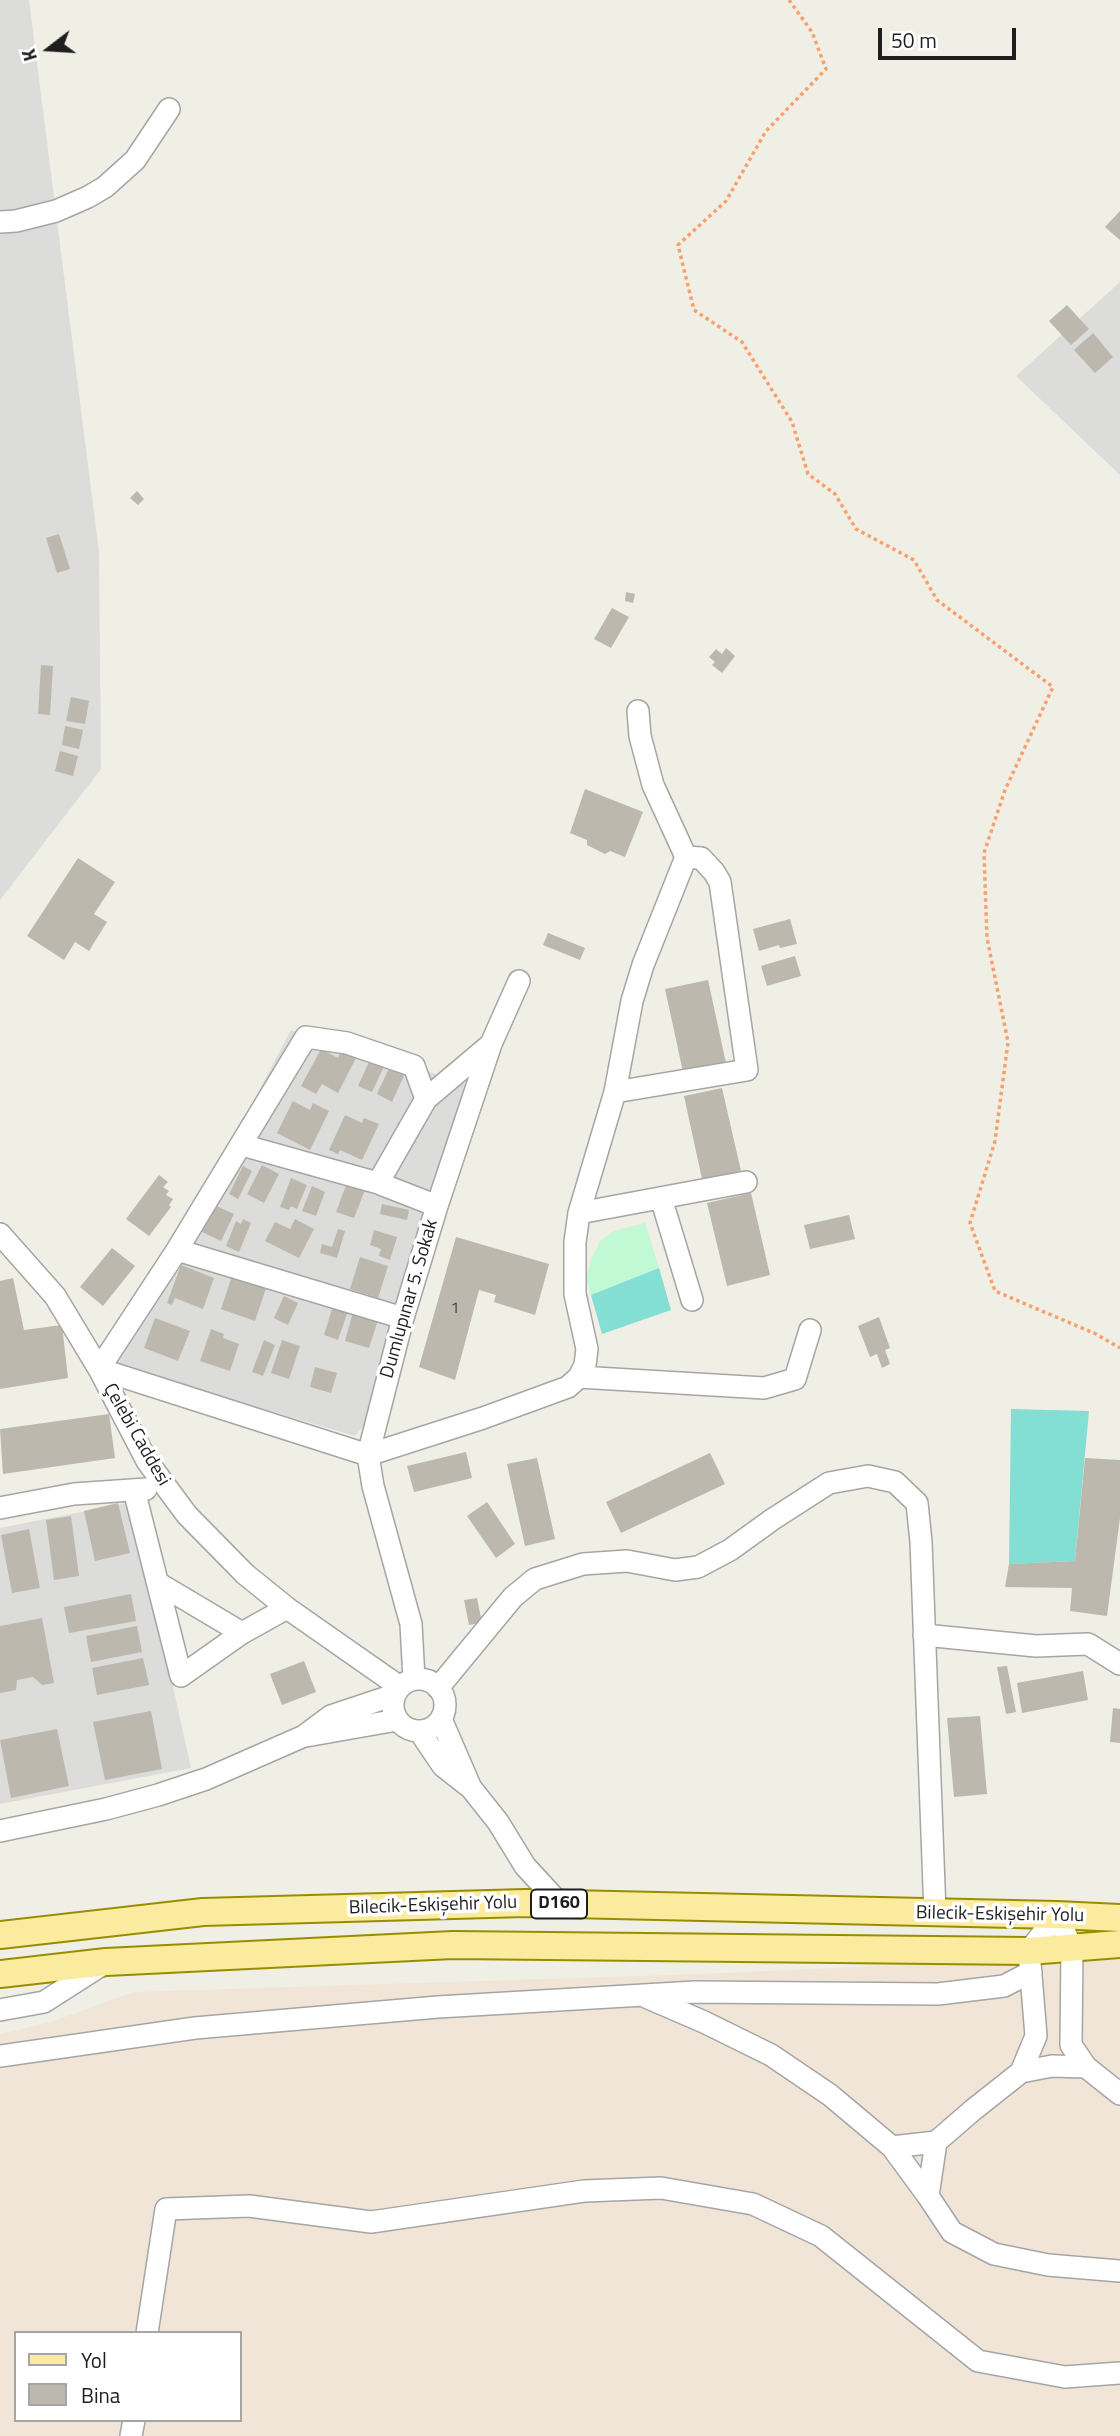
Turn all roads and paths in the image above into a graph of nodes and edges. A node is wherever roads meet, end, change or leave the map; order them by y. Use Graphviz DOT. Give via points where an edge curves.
graph roads {
  1 [pos="789,0"];
  2 [pos="169,109"];
  3 [pos="0,222"];
  4 [pos="638,711"];
  5 [pos="686,857"];
  6 [pos="519,981"];
  7 [pos="491,1044"];
  8 [pos="615,1092"];
  9 [pos="426,1099"];
  10 [pos="242,1146"];
  11 [pos="746,1182"];
  12 [pos="378,1183"];
  13 [pos="661,1198"];
  14 [pos="437,1206"];
  15 [pos="579,1213"];
  16 [pos="0,1234"];
  17 [pos="177,1250"];
  18 [pos="692,1300"];
  19 [pos="403,1318"];
  20 [pos="810,1330"];
  21 [pos="1120,1348"];
  22 [pos="99,1369"];
  23 [pos="579,1377"];
  24 [pos="368,1455"];
  25 [pos="166,1488"];
  26 [pos="134,1490"];
  27 [pos="0,1508"];
  28 [pos="158,1583"];
  29 [pos="287,1608"];
  30 [pos="243,1633"];
  31 [pos="924,1635"];
  32 [pos="1120,1664"];
  33 [pos="416,1687"];
  34 [pos="441,1719"];
  35 [pos="397,1720"];
  36 [pos="420,1732"];
  37 [pos="304,1736"];
  38 [pos="471,1788"];
  39 [pos="0,1831"];
  40 [pos="560,1904"];
  41 [pos="934,1913"];
  42 [pos="1057,1915"];
  43 [pos="1120,1918"];
  44 [pos="0,1935"];
  45 [pos="1120,1944"];
  46 [pos="1072,1948"];
  47 [pos="1030,1961"];
  48 [pos="106,1962"];
  49 [pos="0,1974"];
  50 [pos="640,1995"];
  51 [pos="0,2010"];
  52 [pos="0,2056"];
  53 [pos="1086,2067"];
  54 [pos="1021,2072"];
  55 [pos="1120,2094"];
  56 [pos="936,2142"];
  57 [pos="892,2147"];
  58 [pos="928,2196"];
  59 [pos="1120,2271"];
  60 [pos="147,2331"];
  61 [pos="1115,2370"];
  1 -- 21 [label="path" via="812,32 826,69 766,131 726,201 678,245 694,310 742,342 792,422 808,474 835,494 856,528 914,560 937,600 1053,687 1004,790 984,853 987,938 1008,1042 995,1141 970,1223 995,1291"];
  2 -- 3 [label="street" via="135,160 105,187 56,211"];
  4 -- 5 [label="street" via="653,785"];
  5 -- 8 [label="street" via="632,1001"];
  5 -- 8 [label="street" via="701,858 720,882 747,1070"];
  6 -- 7 [label="street, Dumlupınar 5. Sokak"];
  7 -- 9 [label="street"];
  7 -- 14 [label="street, Dumlupınar 5. Sokak"];
  8 -- 15 [label="street"];
  9 -- 10 [label="street" via="414,1066 347,1043 306,1037"];
  9 -- 12 [label="street"];
  10 -- 12 [label="street"];
  10 -- 17 [label="street"];
  11 -- 13 [label="street"];
  12 -- 14 [label="street"];
  13 -- 15 [label="street"];
  13 -- 18 [label="street"];
  14 -- 19 [label="street, Dumlupınar 5. Sokak"];
  15 -- 23 [label="street" via="575,1294 587,1349"];
  16 -- 22 [label="street, Çelebi Caddesi" via="55,1296"];
  17 -- 19 [label="street"];
  17 -- 22 [label="street"];
  19 -- 24 [label="street, Dumlupınar 5. Sokak"];
  20 -- 23 [label="street" via="795,1379 764,1388"];
  22 -- 24 [label="street"];
  22 -- 25 [label="street, Çelebi Caddesi"];
  23 -- 24 [label="street" via="568,1387"];
  24 -- 33 [label="street, Dumlupınar 5. Sokak" via="411,1624"];
  25 -- 26 [label="street"];
  25 -- 29 [label="street, Çelebi Caddesi" via="216,1547"];
  26 -- 27 [label="street" via="74,1494"];
  26 -- 28 [label="street"];
  28 -- 30 [label="street"];
  28 -- 30 [label="street" via="181,1676"];
  29 -- 30 [label="street"];
  29 -- 33 [label="street, Çelebi Caddesi"];
  31 -- 32 [label="street" via="1036,1646 1088,1644"];
  31 -- 33 [label="street" via="917,1503 895,1482 868,1476 829,1483 698,1567 675,1570 628,1561 583,1564 536,1579"];
  31 -- 41 [label="street"];
  33 -- 34 [label="street" via="445,1703"];
  33 -- 35 [label="street" via="393,1712"];
  33 -- 37 [label="street" via="331,1716"];
  34 -- 36 [label="street"];
  34 -- 38 [label="street"];
  35 -- 36 [label="street"];
  35 -- 37 [label="street"];
  36 -- 38 [label="street" via="443,1766"];
  37 -- 39 [label="street" via="158,1795"];
  38 -- 40 [label="street" via="525,1866"];
  40 -- 41 [label="main road, Bilecik-Eskişehir Yolu / D160"];
  40 -- 44 [label="main road, Bilecik-Eskişehir Yolu / D160" via="203,1912"];
  41 -- 42 [label="main road, Bilecik-Eskişehir Yolu / D160"];
  42 -- 43 [label="main road, Bilecik-Eskişehir Yolu / D160"];
  42 -- 46 [label="street"];
  42 -- 47 [label="street"];
  45 -- 46 [label="main road, Bilecik-Eskişehir Yolu / D160"];
  46 -- 47 [label="main road, Bilecik-Eskişehir Yolu / D160"];
  46 -- 53 [label="street" via="1071,2045"];
  47 -- 48 [label="main road, Bilecik-Eskişehir Yolu / D160" via="453,1945"];
  47 -- 50 [label="street" via="1004,1986 937,1994"];
  47 -- 54 [label="street" via="1036,2036"];
  48 -- 49 [label="main road, Bilecik-Eskişehir Yolu / D160"];
  48 -- 51 [label="street" via="44,2002"];
  50 -- 52 [label="street" via="195,2028"];
  50 -- 57 [label="street" via="771,2055 831,2095"];
  53 -- 54 [label="street" via="1052,2066"];
  53 -- 55 [label="street"];
  54 -- 56 [label="street"];
  56 -- 57 [label="street"];
  56 -- 58 [label="street"];
  57 -- 58 [label="street"];
  58 -- 59 [label="street" via="952,2232 994,2254 1048,2265"];
  60 -- 61 [label="street" via="166,2209 249,2206 371,2222 584,2191 661,2188 753,2204 821,2236 978,2361 1065,2378"];
}
